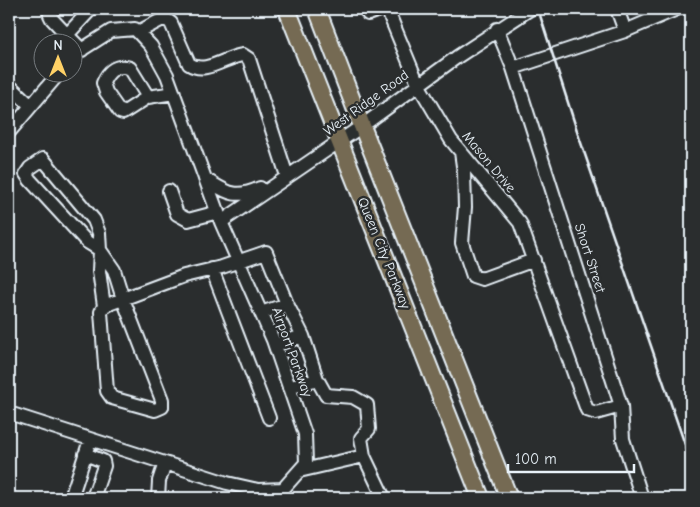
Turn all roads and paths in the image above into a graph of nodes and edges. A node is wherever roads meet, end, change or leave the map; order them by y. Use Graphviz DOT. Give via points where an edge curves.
graph roads {
  1 [pos="54,9"];
  2 [pos="91,9"];
  3 [pos="288,9"];
  4 [pos="317,9"];
  5 [pos="366,9"];
  6 [pos="382,9"];
  7 [pos="387,9"];
  8 [pos="530,9"];
  9 [pos="617,9"];
  10 [pos="677,9"];
  11 [pos="497,29"];
  12 [pos="625,31"];
  13 [pos="64,32"];
  14 [pos="70,32"];
  15 [pos="138,32"];
  16 [pos="82,51"];
  17 [pos="513,68"];
  18 [pos="51,82"];
  19 [pos="418,84"];
  20 [pos="9,86"];
  21 [pos="174,93"];
  22 [pos="148,97"];
  23 [pos="31,106"];
  24 [pos="362,126"];
  25 [pos="9,132"];
  26 [pos="339,141"];
  27 [pos="461,152"];
  28 [pos="287,176"];
  29 [pos="205,179"];
  30 [pos="169,191"];
  31 [pos="219,217"];
  32 [pos="100,250"];
  33 [pos="534,260"];
  34 [pos="238,261"];
  35 [pos="212,269"];
  36 [pos="124,299"];
  37 [pos="287,304"];
  38 [pos="104,306"];
  39 [pos="262,313"];
  40 [pos="303,336"];
  41 [pos="275,345"];
  42 [pos="317,379"];
  43 [pos="289,388"];
  44 [pos="621,406"];
  45 [pos="9,413"];
  46 [pos="269,418"];
  47 [pos="90,440"];
  48 [pos="85,454"];
  49 [pos="364,456"];
  50 [pos="164,464"];
  51 [pos="299,471"];
  52 [pos="274,494"];
  53 [pos="72,498"];
  54 [pos="93,498"];
  55 [pos="158,498"];
  56 [pos="384,498"];
  57 [pos="481,498"];
  58 [pos="509,498"];
  59 [pos="642,498"];
  1 -- 13 [label="street" via="50,15 52,20"];
  2 -- 14 [label="street"];
  3 -- 26 [label="main road, Queen City Parkway"];
  4 -- 24 [label="main road, Queen City Parkway"];
  5 -- 6 [label="street" via="368,14"];
  7 -- 19 [label="street, Mason Drive"];
  8 -- 11 [label="street, West Ridge Road"];
  9 -- 12 [label="street"];
  10 -- 12 [label="street"];
  11 -- 17 [label="street, Short Street"];
  11 -- 19 [label="street, West Ridge Road"];
  12 -- 17 [label="street"];
  15 -- 16 [label="street" via="135,29 111,31"];
  15 -- 21 [label="street, Airport Parkway" via="151,46"];
  15 -- 28 [label="street" via="167,20 189,64 196,68 202,69 236,55 249,59"];
  17 -- 44 [label="street, Short Street"];
  18 -- 23 [label="street"];
  19 -- 24 [label="street, West Ridge Road"];
  19 -- 27 [label="street, Mason Drive"];
  20 -- 23 [label="street"];
  21 -- 22 [label="street"];
  21 -- 29 [label="street, Airport Parkway"];
  23 -- 25 [label="street"];
  24 -- 26 [label="street, West Ridge Road"];
  24 -- 58 [label="main road, Queen City Parkway"];
  26 -- 28 [label="street, West Ridge Road"];
  26 -- 57 [label="main road, Queen City Parkway"];
  27 -- 33 [label="street, Mason Drive" via="520,223"];
  27 -- 33 [label="street" via="465,207 462,243 474,276 482,279"];
  28 -- 29 [label="street" via="246,194 228,193"];
  28 -- 31 [label="street, West Ridge Road"];
  29 -- 31 [label="street, Airport Parkway"];
  30 -- 31 [label="street, West Ridge Road" via="177,214 188,220"];
  31 -- 34 [label="street, Airport Parkway"];
  32 -- 32 [label="street" via="94,220 43,160 30,168 26,174 87,242"];
  32 -- 36 [label="street" via="114,270"];
  32 -- 38 [label="street"];
  33 -- 44 [label="street, Mason Drive" via="587,410 596,413"];
  34 -- 35 [label="street"];
  34 -- 37 [label="street" via="266,252"];
  34 -- 39 [label="street, Airport Parkway"];
  35 -- 36 [label="street"];
  35 -- 46 [label="street"];
  36 -- 38 [label="street"];
  36 -- 38 [label="street" via="162,400 162,407 155,410 112,398 107,391 100,312"];
  37 -- 39 [label="street"];
  37 -- 40 [label="street"];
  39 -- 41 [label="street, Airport Parkway"];
  40 -- 41 [label="street"];
  40 -- 42 [label="street"];
  41 -- 43 [label="street, Airport Parkway"];
  42 -- 43 [label="street"];
  42 -- 49 [label="street" via="326,395 353,397 367,405 369,429 362,438"];
  43 -- 51 [label="street, Airport Parkway" via="305,434 306,463"];
  44 -- 59 [label="street, Short Street" via="623,439"];
  45 -- 47 [label="street, Airport Parkway"];
  47 -- 48 [label="street"];
  47 -- 50 [label="street, Airport Parkway"];
  48 -- 53 [label="street"];
  48 -- 54 [label="street" via="103,461 104,466"];
  49 -- 51 [label="street"];
  49 -- 56 [label="street"];
  50 -- 52 [label="street, Airport Parkway" via="227,484"];
  50 -- 55 [label="street"];
  51 -- 52 [label="street, Airport Parkway" via="283,490"];
}
